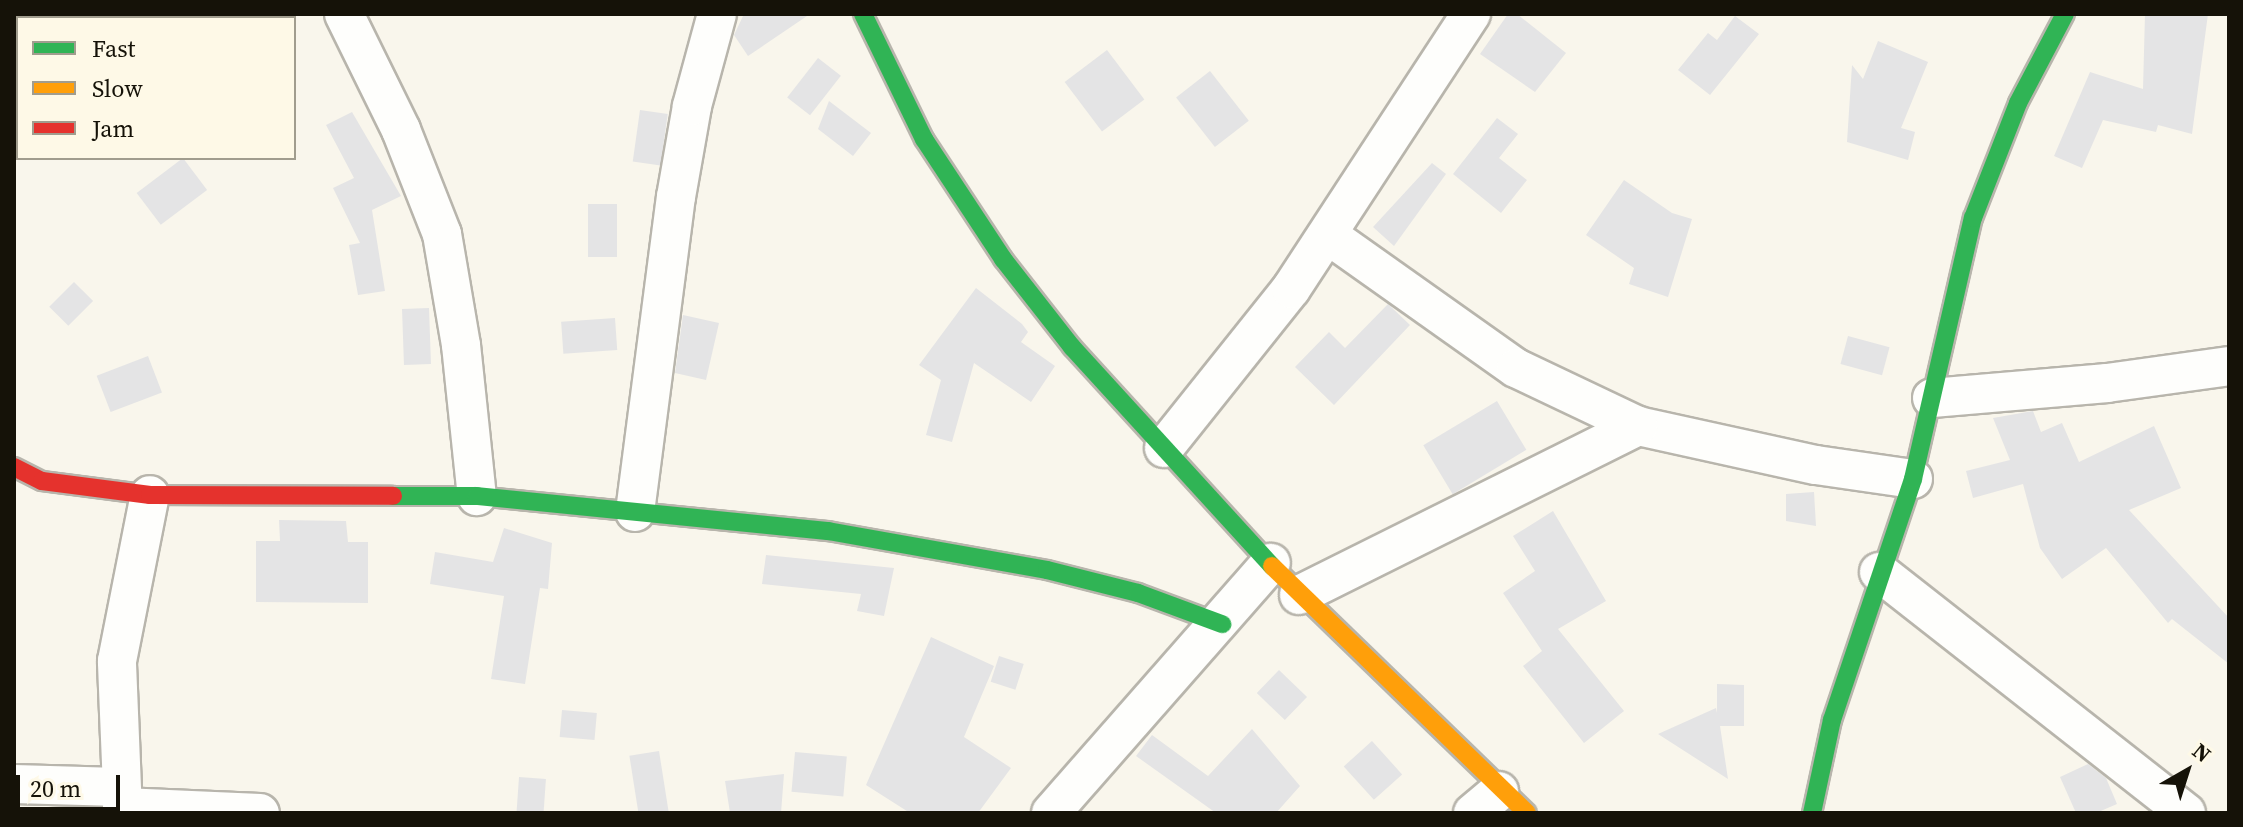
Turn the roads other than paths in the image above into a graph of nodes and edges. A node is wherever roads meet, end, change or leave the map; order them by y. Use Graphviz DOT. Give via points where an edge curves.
graph roads {
  1 [pos="344,14"];
  2 [pos="717,14"];
  3 [pos="863,14"];
  4 [pos="1471,14"];
  5 [pos="2065,14"];
  6 [pos="1328,235"];
  7 [pos="2229,366"];
  8 [pos="1932,398"];
  9 [pos="1638,426"];
  10 [pos="1164,448"];
  11 [pos="14,467"];
  12 [pos="1913,479"];
  13 [pos="150,495"];
  14 [pos="477,496"];
  15 [pos="635,512"];
  16 [pos="1271,563"];
  17 [pos="1879,572"];
  18 [pos="1299,595"];
  19 [pos="1222,624"];
  20 [pos="14,784"];
  21 [pos="121,802"];
  22 [pos="1500,806"];
  23 [pos="260,813"];
  24 [pos="1051,813"];
  25 [pos="1812,813"];
  26 [pos="2186,813"];
  1 -- 14 [label="street" via="401,130 442,234 461,345"];
  2 -- 15 [label="street" via="692,106 676,197"];
  3 -- 10 [label="street" via="924,139 1003,259 1072,347"];
  4 -- 6 [label="street"];
  5 -- 8 [label="street" via="2018,103 1973,218"];
  6 -- 9 [label="street" via="1516,368"];
  6 -- 10 [label="street" via="1231,369"];
  7 -- 8 [label="street"];
  8 -- 12 [label="street"];
  9 -- 12 [label="street" via="1816,465"];
  9 -- 18 [label="street"];
  10 -- 16 [label="street"];
  11 -- 13 [label="street" via="42,481"];
  12 -- 17 [label="street"];
  13 -- 14 [label="street" via="291,491"];
  13 -- 21 [label="street" via="117,661"];
  14 -- 15 [label="street"];
  15 -- 19 [label="street" via="939,548 1138,593"];
  16 -- 18 [label="street"];
  16 -- 19 [label="street"];
  17 -- 25 [label="street" via="1832,720"];
  17 -- 26 [label="street"];
  18 -- 22 [label="street"];
  19 -- 24 [label="street"];
  20 -- 21 [label="street"];
  21 -- 23 [label="street"];
}
